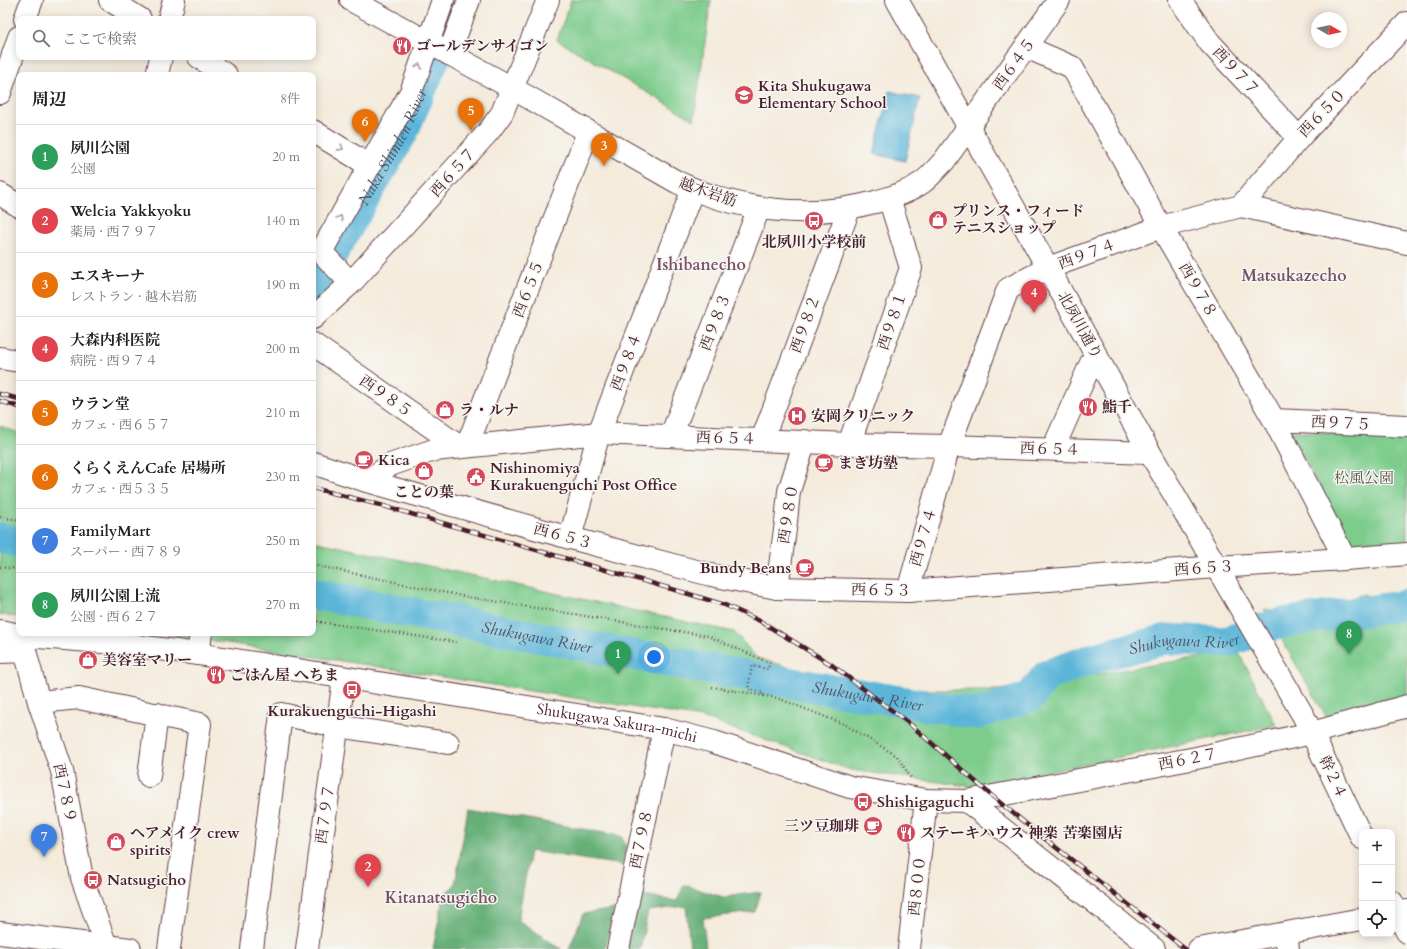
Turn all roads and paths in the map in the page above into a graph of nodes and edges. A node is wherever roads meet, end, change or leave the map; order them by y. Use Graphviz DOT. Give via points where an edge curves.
graph roads {
  1 [pos="32,0"];
  2 [pos="110,0"];
  3 [pos="174,0"];
  4 [pos="351,0"];
  5 [pos="443,0"];
  6 [pos="469,0"];
  7 [pos="548,0"];
  8 [pos="897,0"];
  9 [pos="1059,0"];
  10 [pos="1180,0"];
  11 [pos="26,16"];
  12 [pos="135,16"];
  13 [pos="170,16"];
  14 [pos="1407,23"];
  15 [pos="428,42"];
  16 [pos="1399,44"];
  17 [pos="16,46"];
  18 [pos="1026,47"];
  19 [pos="449,54"];
  20 [pos="160,60"];
  21 [pos="204,60"];
  22 [pos="158,72"];
  23 [pos="222,72"];
  24 [pos="512,88"];
  25 [pos="0,94"];
  26 [pos="968,127"];
  27 [pos="588,132"];
  28 [pos="316,133"];
  29 [pos="1299,138"];
  30 [pos="370,166"];
  31 [pos="693,189"];
  32 [pos="889,198"];
  33 [pos="1241,206"];
  34 [pos="759,208"];
  35 [pos="849,209"];
  36 [pos="1161,227"];
  37 [pos="1407,244"];
  38 [pos="330,263"];
  39 [pos="1048,268"];
  40 [pos="316,308"];
  41 [pos="316,346"];
  42 [pos="1095,354"];
  43 [pos="0,358"];
  44 [pos="16,361"];
  45 [pos="1274,420"];
  46 [pos="1407,426"];
  47 [pos="599,433"];
  48 [pos="671,436"];
  49 [pos="762,440"];
  50 [pos="804,441"];
  51 [pos="849,444"];
  52 [pos="949,446"];
  53 [pos="464,447"];
  54 [pos="1053,450"];
  55 [pos="1150,453"];
  56 [pos="316,464"];
  57 [pos="367,481"];
  58 [pos="0,517"];
  59 [pos="16,520"];
  60 [pos="570,538"];
  61 [pos="1407,554"];
  62 [pos="1345,559"];
  63 [pos="316,566"];
  64 [pos="0,567"];
  65 [pos="1216,567"];
  66 [pos="16,569"];
  67 [pos="777,588"];
  68 [pos="908,591"];
  69 [pos="316,621"];
  70 [pos="0,631"];
  71 [pos="201,636"];
  72 [pos="456,642"];
  73 [pos="25,644"];
  74 [pos="0,652"];
  75 [pos="198,654"];
  76 [pos="344,678"];
  77 [pos="712,687"];
  78 [pos="762,696"];
  79 [pos="39,702"];
  80 [pos="1407,706"];
  81 [pos="157,714"];
  82 [pos="1308,725"];
  83 [pos="337,726"];
  84 [pos="664,729"];
  85 [pos="448,743"];
  86 [pos="149,776"];
  87 [pos="926,800"];
  88 [pos="967,801"];
  89 [pos="1359,832"];
  90 [pos="1359,920"];
  91 [pos="0,933"];
  92 [pos="1287,941"];
  93 [pos="106,947"];
  94 [pos="130,949"];
  95 [pos="169,949"];
  96 [pos="252,949"];
  97 [pos="307,949"];
  98 [pos="618,949"];
  99 [pos="909,949"];
  100 [pos="1154,949"];
  101 [pos="1200,949"];
  1 -- 11 [label="street"];
  2 -- 12 [label="street"];
  3 -- 13 [label="street"];
  4 -- 15 [label="street"];
  5 -- 15 [label="street"];
  6 -- 19 [label="street"];
  7 -- 24 [label="street, 西６５７"];
  8 -- 26 [label="street, 北夙川通り"];
  9 -- 18 [label="street, 西６４５"];
  10 -- 29 [label="street, 西９７７" via="1210,43"];
  14 -- 16 [label="street, 西６５０"];
  15 -- 19 [label="street, 越木岩筋"];
  30 -- 15 [label="street, one-way" via="410,92"];
  16 -- 29 [label="street, 西６５０"];
  17 -- 25 [label="street"];
  18 -- 26 [label="street, 西６４５"];
  18 -- 36 [label="street, 西９７８" via="1072,67"];
  19 -- 24 [label="street, 越木岩筋"];
  20 -- 22 [label="street"];
  21 -- 23 [label="street"];
  24 -- 27 [label="street, 越木岩筋"];
  24 -- 38 [label="street, 西６５７" via="502,112 489,131"];
  26 -- 32 [label="street, 越木岩筋" via="934,172 922,182"];
  26 -- 39 [label="street, 北夙川通り"];
  27 -- 31 [label="street, 越木岩筋"];
  27 -- 53 [label="street, 西６５５"];
  28 -- 30 [label="street, one-way"];
  29 -- 33 [label="street, 西６５０"];
  38 -- 30 [label="street, one-way"];
  31 -- 34 [label="street, 越木岩筋"];
  31 -- 47 [label="street, 西９８４"];
  32 -- 35 [label="street, 越木岩筋"];
  32 -- 51 [label="street, 西９８１" via="911,268"];
  33 -- 36 [label="street, 西９７４"];
  33 -- 37 [label="street, 西９７４"];
  34 -- 35 [label="street, 越木岩筋" via="810,212"];
  34 -- 48 [label="street, 西９８３"];
  35 -- 49 [label="street, 西９８２"];
  36 -- 39 [label="street, 西９７４"];
  36 -- 45 [label="street, 西９７８"];
  38 -- 40 [label="street"];
  39 -- 42 [label="street, 北夙川通り"];
  39 -- 52 [label="street, 西９７４" via="1008,289"];
  41 -- 53 [label="street, 西９８５"];
  42 -- 54 [label="street"];
  42 -- 55 [label="street, 北夙川通り"];
  43 -- 44 [label="street"];
  45 -- 46 [label="street, 西９７５"];
  45 -- 62 [label="street, 西９７８"];
  47 -- 48 [label="street, 西６５４"];
  47 -- 53 [label="street, 西６５４"];
  47 -- 60 [label="street, 西９８４"];
  48 -- 49 [label="street, 西６５４"];
  49 -- 50 [label="street, 西６５４"];
  50 -- 51 [label="street, 西６５４"];
  50 -- 67 [label="street, 西９８０" via="789,492"];
  51 -- 52 [label="street, 西６５４"];
  52 -- 54 [label="street, 西６５４"];
  52 -- 68 [label="street, 西９７４"];
  53 -- 57 [label="street, 西６５４" via="434,450 390,465"];
  54 -- 55 [label="street, 西６５４"];
  55 -- 65 [label="street, 北夙川通り"];
  56 -- 57 [label="street"];
  57 -- 60 [label="street, 西６５３"];
  58 -- 59 [label="path"];
  60 -- 67 [label="street, 西６５３" via="711,575"];
  61 -- 62 [label="street, 西６５３"];
  62 -- 65 [label="street, 西６５３"];
  63 -- 78 [label="path" via="462,596 708,636 770,663 768,668 752,666 748,689 763,692"];
  64 -- 66 [label="path"];
  65 -- 68 [label="street, 西６５３"];
  65 -- 82 [label="street, 幹２４"];
  67 -- 68 [label="street, 西６５３"];
  69 -- 72 [label="path"];
  70 -- 73 [label="street"];
  71 -- 75 [label="street"];
  73 -- 74 [label="street"];
  73 -- 75 [label="street, Shukugawa Sakura-michi" via="115,643"];
  73 -- 79 [label="street, 西７８９"];
  75 -- 76 [label="street, Shukugawa Sakura-michi"];
  76 -- 83 [label="street, 西７９７"];
  76 -- 84 [label="street, Shukugawa Sakura-michi"];
  77 -- 78 [label="path"];
  78 -- 87 [label="path" via="777,698 844,724 897,756"];
  79 -- 81 [label="street" via="79,698"];
  79 -- 93 [label="street, 西７８９" via="62,771 82,878"];
  80 -- 82 [label="street, 西６２７"];
  81 -- 86 [label="street"];
  81 -- 95 [label="street" via="200,724"];
  82 -- 88 [label="street, 西６２７" via="1196,758"];
  82 -- 89 [label="street, 幹２４"];
  83 -- 85 [label="street"];
  83 -- 96 [label="street" via="281,714"];
  83 -- 97 [label="street, 西７９７"];
  84 -- 87 [label="street, Shukugawa Sakura-michi" via="714,742 850,788"];
  84 -- 98 [label="street, 西７９８"];
  87 -- 88 [label="street, Shukugawa Sakura-michi"];
  87 -- 99 [label="street, 西８００"];
  88 -- 100 [label="street"];
  90 -- 92 [label="street"];
  91 -- 93 [label="street"];
  92 -- 101 [label="street"];
  93 -- 94 [label="street"];
}
